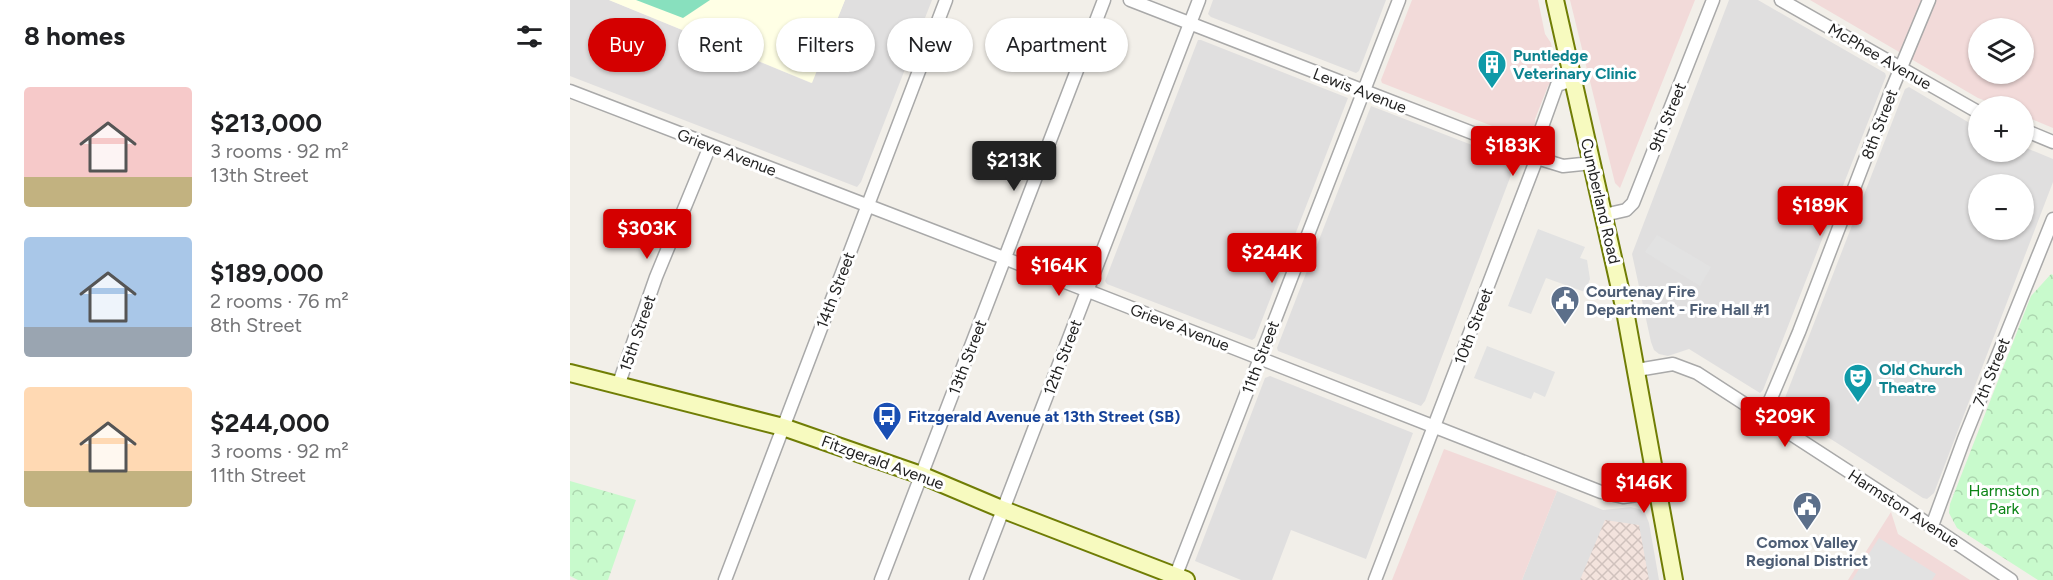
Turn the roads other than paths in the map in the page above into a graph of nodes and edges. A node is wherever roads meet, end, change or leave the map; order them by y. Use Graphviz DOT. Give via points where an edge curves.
graph roads {
  1 [pos="946,0"];
  2 [pos="1104,0"];
  3 [pos="1130,0"];
  4 [pos="1199,0"];
  5 [pos="1398,0"];
  6 [pos="1555,0"];
  7 [pos="1713,0"];
  8 [pos="1781,0"];
  9 [pos="1929,0"];
  10 [pos="1190,23"];
  11 [pos="1902,69"];
  12 [pos="1573,80"];
  13 [pos="570,91"];
  14 [pos="1363,91"];
  15 [pos="1968,106"];
  16 [pos="2034,134"];
  17 [pos="2053,142"];
  18 [pos="710,146"];
  19 [pos="1537,158"];
  20 [pos="1592,163"];
  21 [pos="868,206"];
  22 [pos="1604,215"];
  23 [pos="2053,219"];
  24 [pos="1004,258"];
  25 [pos="1086,292"];
  26 [pos="1260,358"];
  27 [pos="1637,370"];
  28 [pos="570,373"];
  29 [pos="618,386"];
  30 [pos="1763,417"];
  31 [pos="1435,426"];
  32 [pos="783,427"];
  33 [pos="921,475"];
  34 [pos="1658,492"];
  35 [pos="1004,510"];
  36 [pos="1932,526"];
  37 [pos="1178,579"];
  38 [pos="725,580"];
  39 [pos="881,580"];
  40 [pos="976,580"];
  41 [pos="1375,580"];
  42 [pos="1674,580"];
  43 [pos="2011,580"];
  1 -- 21 [label="street, 14th Street"];
  2 -- 24 [label="street, 13th Street"];
  3 -- 10 [label="street, Lewis Avenue"];
  4 -- 10 [label="street, 12th Street"];
  5 -- 14 [label="street, 11th Street"];
  6 -- 12 [label="street, Cumberland Road"];
  7 -- 22 [label="street, 9th Street" via="1633,203 1626,210"];
  8 -- 11 [label="street, McPhee Avenue"];
  9 -- 11 [label="street, 8th Street"];
  10 -- 14 [label="street, Lewis Avenue"];
  10 -- 25 [label="street, 12th Street"];
  11 -- 15 [label="street, McPhee Avenue"];
  11 -- 30 [label="street, 8th Street"];
  12 -- 19 [label="street, 10th Street" via="1557,85 1538,138"];
  12 -- 20 [label="street, Cumberland Road"];
  13 -- 18 [label="street, Grieve Avenue"];
  14 -- 19 [label="street, Lewis Avenue"];
  14 -- 26 [label="street, 11th Street"];
  16 -- 17 [label="street"];
  18 -- 21 [label="street, Grieve Avenue"];
  18 -- 29 [label="street, 15th Street" via="656,277"];
  19 -- 20 [label="street, Lewis Avenue" via="1563,166"];
  19 -- 31 [label="street, 10th Street"];
  20 -- 22 [label="street, Cumberland Road"];
  21 -- 24 [label="street, Grieve Avenue"];
  21 -- 32 [label="street, 14th Street"];
  22 -- 27 [label="street, Cumberland Road"];
  23 -- 36 [label="street, 7th Street"];
  24 -- 25 [label="street, Grieve Avenue"];
  24 -- 33 [label="street, 13th Street"];
  25 -- 26 [label="street, Grieve Avenue"];
  25 -- 35 [label="street, 12th Street"];
  26 -- 31 [label="street, Grieve Avenue"];
  26 -- 37 [label="street, 11th Street"];
  27 -- 30 [label="street, Harmston Avenue" via="1673,364 1688,369"];
  27 -- 34 [label="street, Cumberland Road"];
  28 -- 29 [label="street, Fitzgerald Avenue"];
  29 -- 32 [label="street, Fitzgerald Avenue"];
  30 -- 36 [label="street, Harmston Avenue"];
  31 -- 34 [label="street, Grieve Avenue" via="1611,495 1630,497"];
  31 -- 41 [label="street, 10th Street"];
  32 -- 33 [label="street, Fitzgerald Avenue"];
  32 -- 38 [label="street, 14th Street"];
  33 -- 35 [label="street, Fitzgerald Avenue"];
  33 -- 39 [label="street, 13th Street"];
  34 -- 42 [label="street, Cumberland Road"];
  35 -- 37 [label="street, Fitzgerald Avenue"];
  35 -- 40 [label="street, 12th Street"];
  36 -- 43 [label="street, Harmston Avenue"];
}
